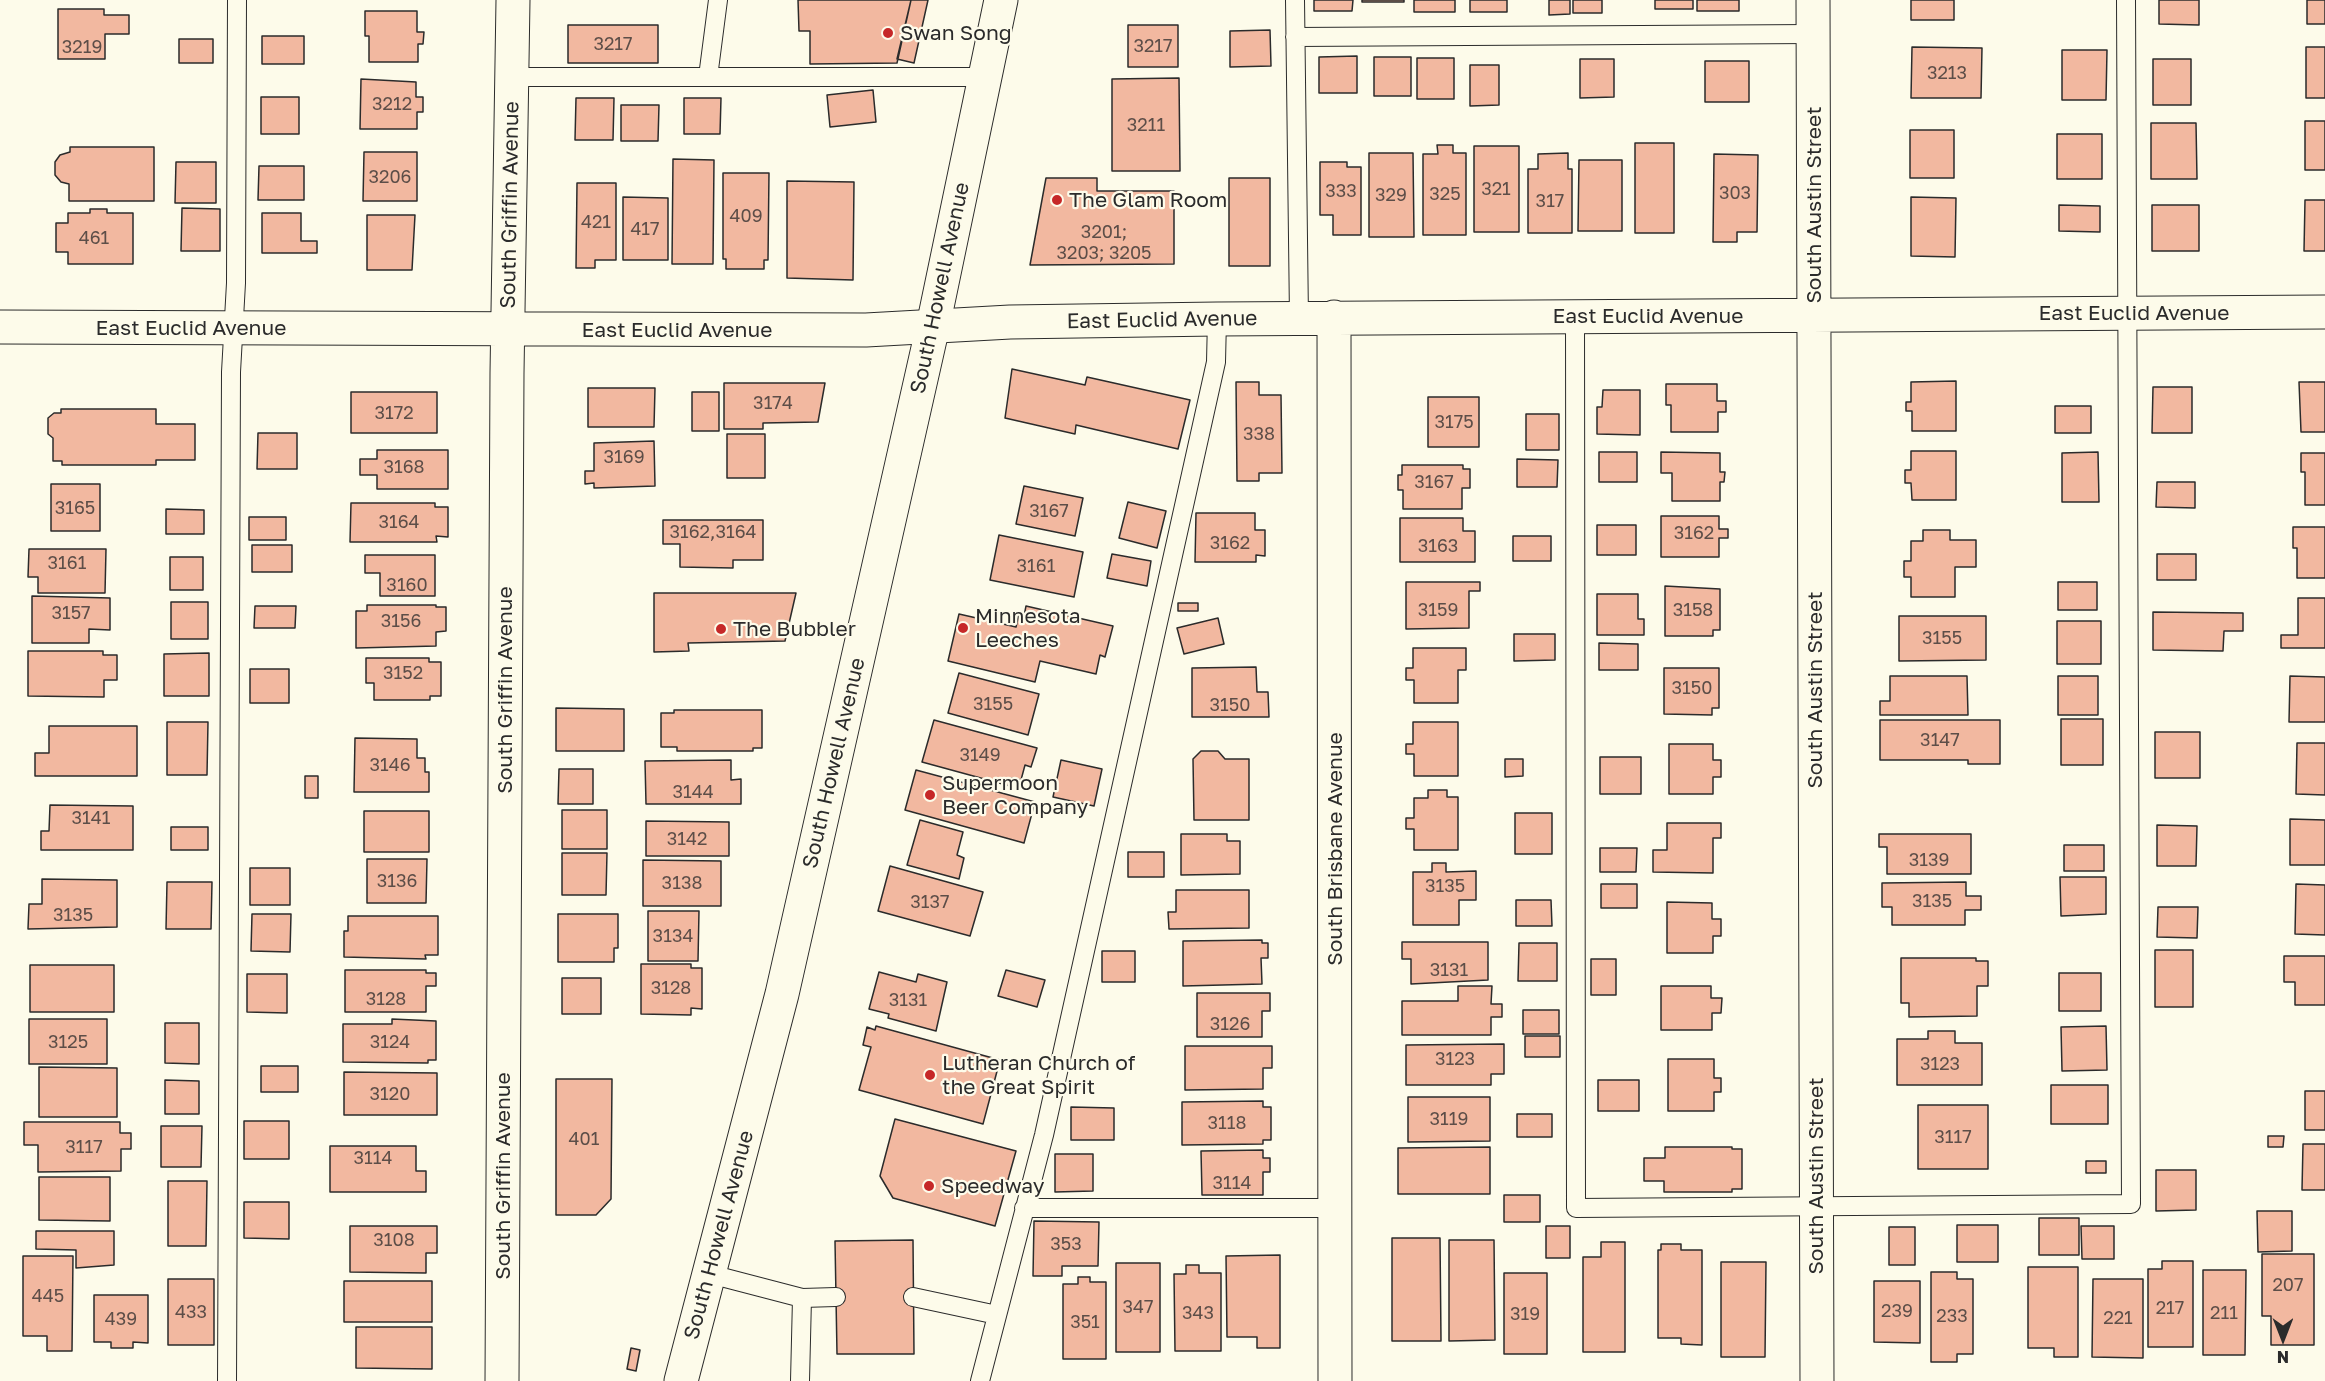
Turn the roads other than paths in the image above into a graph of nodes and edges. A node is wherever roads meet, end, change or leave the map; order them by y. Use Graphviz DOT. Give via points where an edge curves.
graph roads {
  1 [pos="237,0"];
  2 [pos="513,0"];
  3 [pos="718,0"];
  4 [pos="1001,0"];
  5 [pos="1295,0"];
  6 [pos="1813,0"];
  7 [pos="2126,0"];
  8 [pos="1813,34"];
  9 [pos="1295,37"];
  10 [pos="512,77"];
  11 [pos="708,77"];
  12 [pos="985,77"];
  13 [pos="2325,312"];
  14 [pos="2127,313"];
  15 [pos="1814,315"];
  16 [pos="1575,316"];
  17 [pos="1334,317"];
  18 [pos="1299,318"];
  19 [pos="1216,319"];
  20 [pos="933,326"];
  21 [pos="0,327"];
  22 [pos="234,328"];
  23 [pos="508,329"];
  24 [pos="1816,1206"];
  25 [pos="1024,1208"];
  26 [pos="1335,1208"];
  27 [pos="710,1274"];
  28 [pos="836,1297"];
  29 [pos="914,1297"];
  30 [pos="802,1298"];
  31 [pos="997,1315"];
  32 [pos="226,1381"];
  33 [pos="502,1381"];
  34 [pos="681,1381"];
  35 [pos="800,1381"];
  36 [pos="980,1381"];
  37 [pos="1335,1381"];
  38 [pos="1816,1381"];
  1 -- 22 [label="lane"];
  2 -- 10 [label="street, South Griffin Avenue"];
  3 -- 11 [label="lane"];
  4 -- 12 [label="street, South Howell Avenue"];
  5 -- 9 [label="lane"];
  6 -- 8 [label="street, South Austin Street"];
  7 -- 14 [label="lane"];
  8 -- 9 [label="lane"];
  8 -- 15 [label="street, South Austin Street"];
  9 -- 18 [label="lane"];
  10 -- 11 [label="lane"];
  10 -- 23 [label="street, South Griffin Avenue"];
  11 -- 12 [label="lane"];
  12 -- 20 [label="street, South Howell Avenue"];
  13 -- 14 [label="street, East Euclid Avenue"];
  14 -- 15 [label="street, East Euclid Avenue"];
  14 -- 24 [label="lane" via="2131,1204"];
  15 -- 16 [label="street, East Euclid Avenue"];
  15 -- 24 [label="street, South Austin Street"];
  16 -- 17 [label="street, East Euclid Avenue"];
  16 -- 24 [label="lane" via="1576,1208"];
  17 -- 18 [label="street, East Euclid Avenue"];
  17 -- 26 [label="street, South Brisbane Avenue"];
  18 -- 19 [label="street, East Euclid Avenue"];
  19 -- 20 [label="street, East Euclid Avenue"];
  19 -- 25 [label="lane" via="1216,362 1047,1123"];
  20 -- 23 [label="street, East Euclid Avenue" via="866,330"];
  20 -- 27 [label="street, South Howell Avenue" via="782,994"];
  21 -- 22 [label="street, East Euclid Avenue"];
  22 -- 23 [label="street, East Euclid Avenue"];
  22 -- 32 [label="lane"];
  23 -- 33 [label="street, South Griffin Avenue"];
  24 -- 38 [label="street, South Austin Street"];
  25 -- 26 [label="lane"];
  25 -- 31 [label="lane"];
  26 -- 37 [label="street, South Brisbane Avenue"];
  27 -- 30 [label="lane"];
  27 -- 34 [label="street, South Howell Avenue"];
  28 -- 30 [label="lane"];
  29 -- 31 [label="lane"];
  30 -- 35 [label="lane"];
  31 -- 36 [label="lane"];
}
